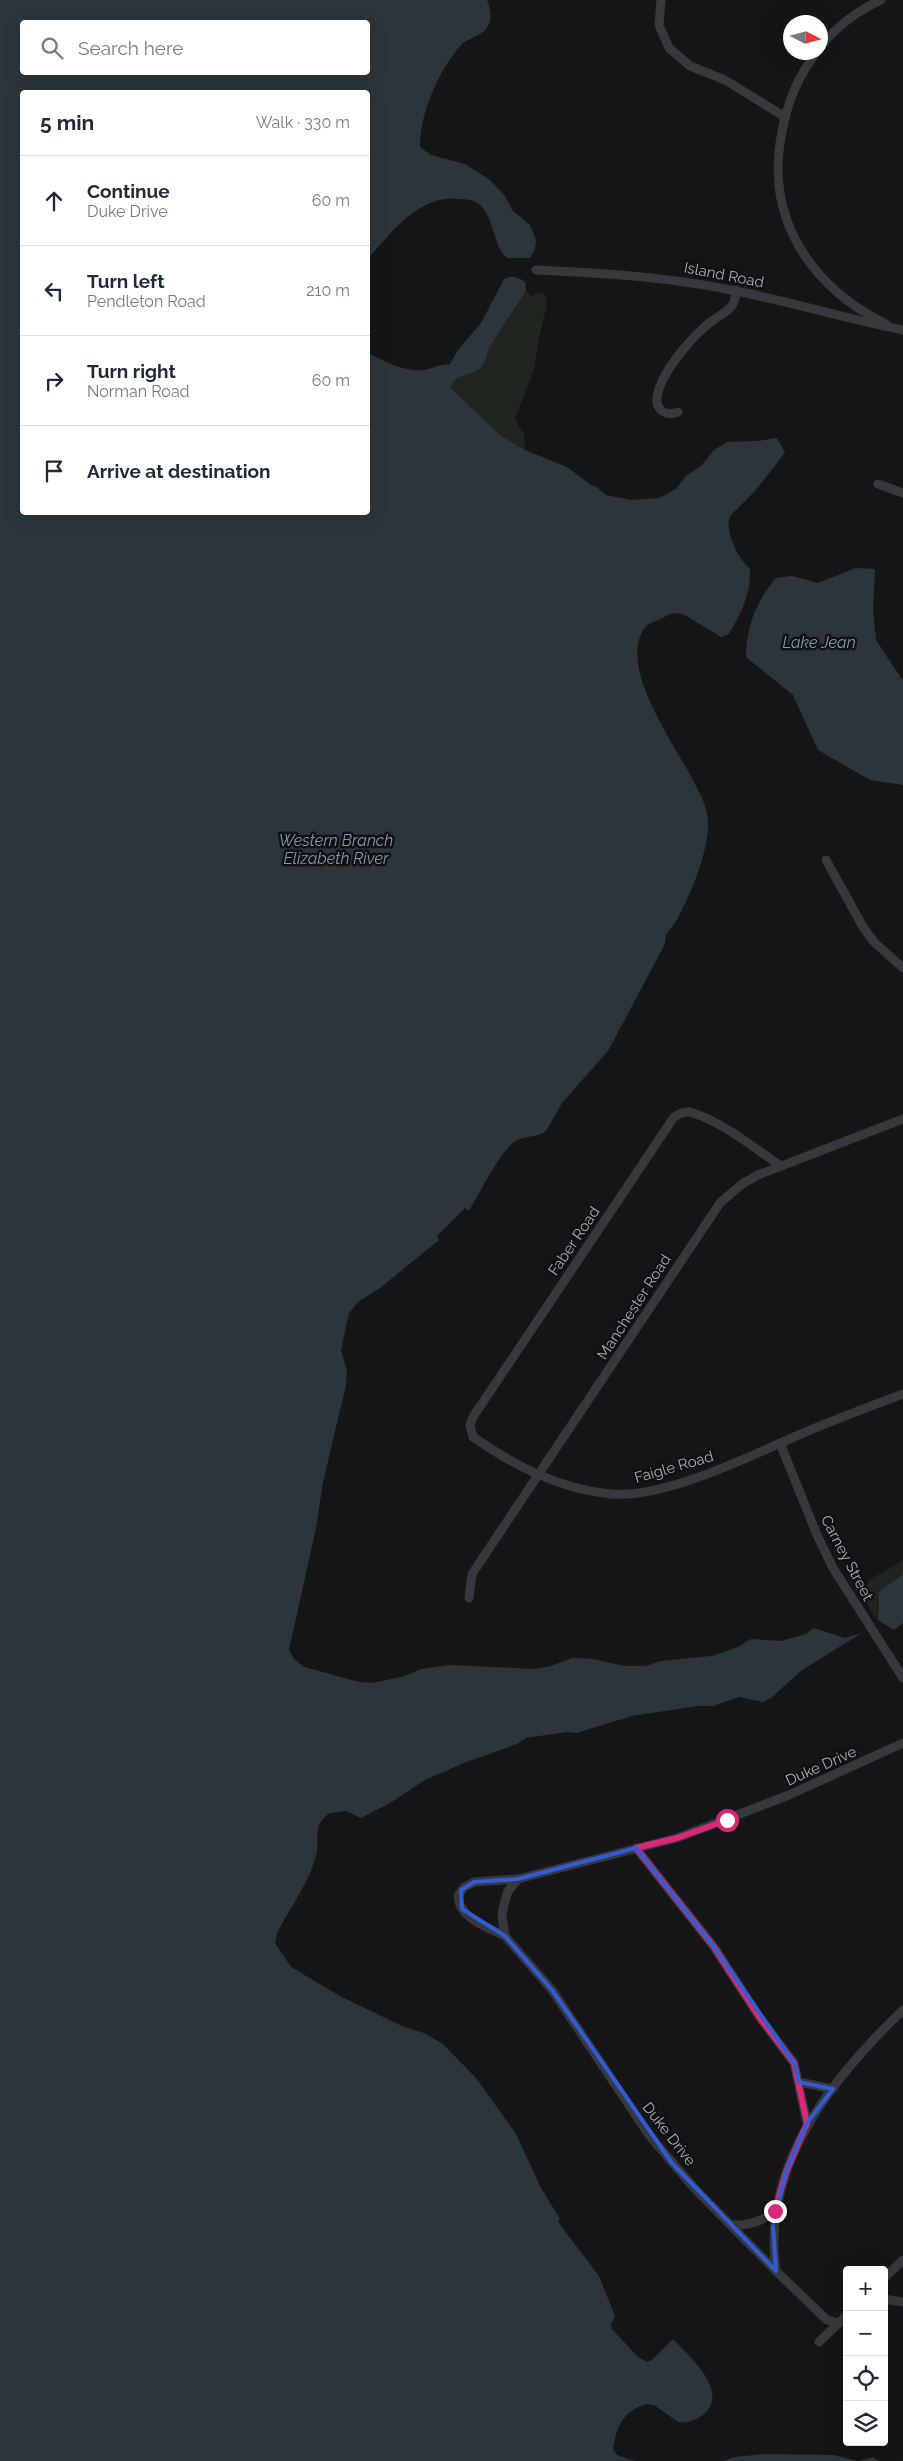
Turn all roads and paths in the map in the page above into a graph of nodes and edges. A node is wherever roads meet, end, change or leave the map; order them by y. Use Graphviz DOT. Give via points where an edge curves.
graph roads {
  1 [pos="661,0"];
  2 [pos="881,0"];
  3 [pos="828,39"];
  4 [pos="811,60"];
  5 [pos="785,117"];
  6 [pos="536,270"];
  7 [pos="736,290"];
  8 [pos="903,330"];
  9 [pos="678,412"];
  10 [pos="878,484"];
  11 [pos="903,493"];
  12 [pos="826,860"];
  13 [pos="903,968"];
  14 [pos="903,1119"];
  15 [pos="781,1166"];
  16 [pos="903,1394"];
  17 [pos="473,1417"];
  18 [pos="780,1443"];
  19 [pos="537,1475"];
  20 [pos="469,1598"];
  21 [pos="903,1678"];
  22 [pos="903,1743"];
  23 [pos="636,1848"];
  24 [pos="518,1879"];
  25 [pos="505,1936"];
  26 [pos="903,2010"];
  27 [pos="799,2082"];
  28 [pos="834,2089"];
  29 [pos="807,2123"];
  30 [pos="775,2211"];
  31 [pos="731,2225"];
  32 [pos="903,2260"];
  33 [pos="776,2271"];
  34 [pos="888,2274"];
  35 [pos="888,2300"];
  36 [pos="903,2302"];
  37 [pos="843,2319"];
  38 [pos="839,2323"];
  39 [pos="819,2342"];
  1 -- 5 [label="street" via="659,25 669,48 690,66 725,80"];
  2 -- 3 [label="street" via="853,16"];
  4 -- 5 [label="street"];
  5 -- 8 [label="street" via="778,148 778,186 793,237 815,269 838,293 868,315"];
  6 -- 7 [label="street, Island Road" via="627,274"];
  7 -- 8 [label="street, Island Road"];
  7 -- 9 [label="street" via="730,308 699,332 665,376 657,404 662,412"];
  10 -- 11 [label="street"];
  12 -- 13 [label="street" via="863,927 874,942"];
  14 -- 15 [label="street, Manchester Road"];
  15 -- 17 [label="street, Faber Road" via="692,1112 680,1113 672,1119"];
  15 -- 19 [label="street, Manchester Road" via="742,1184 720,1203"];
  16 -- 18 [label="street, Faigle Road"];
  17 -- 19 [label="street, Faigle Road" via="470,1425 473,1437"];
  18 -- 19 [label="street, Faigle Road" via="677,1483 638,1493 612,1494 587,1490"];
  18 -- 21 [label="street, Carney Street" via="833,1568"];
  19 -- 20 [label="street, Manchester Road" via="472,1574"];
  22 -- 23 [label="street, Duke Drive" via="780,1799 686,1835"];
  23 -- 24 [label="street, Duke Drive"];
  23 -- 27 [label="street" via="714,1947 794,2063"];
  24 -- 25 [label="street" via="508,1891 504,1904"];
  24 -- 25 [label="street, Duke Drive" via="474,1882 464,1887 458,1896 462,1909 473,1920"];
  25 -- 31 [label="street, Duke Drive" via="552,1990 649,2135"];
  26 -- 28 [label="street"];
  27 -- 28 [label="street"];
  27 -- 29 [label="street"];
  28 -- 29 [label="street"];
  29 -- 30 [label="street" via="786,2172"];
  30 -- 31 [label="street" via="760,2221"];
  30 -- 33 [label="street" via="773,2242"];
  31 -- 33 [label="street, Duke Drive"];
  32 -- 34 [label="street"];
  33 -- 38 [label="street, Duke Drive" via="827,2320"];
  35 -- 36 [label="street"];
  37 -- 38 [label="street"];
  38 -- 39 [label="street"];
}
